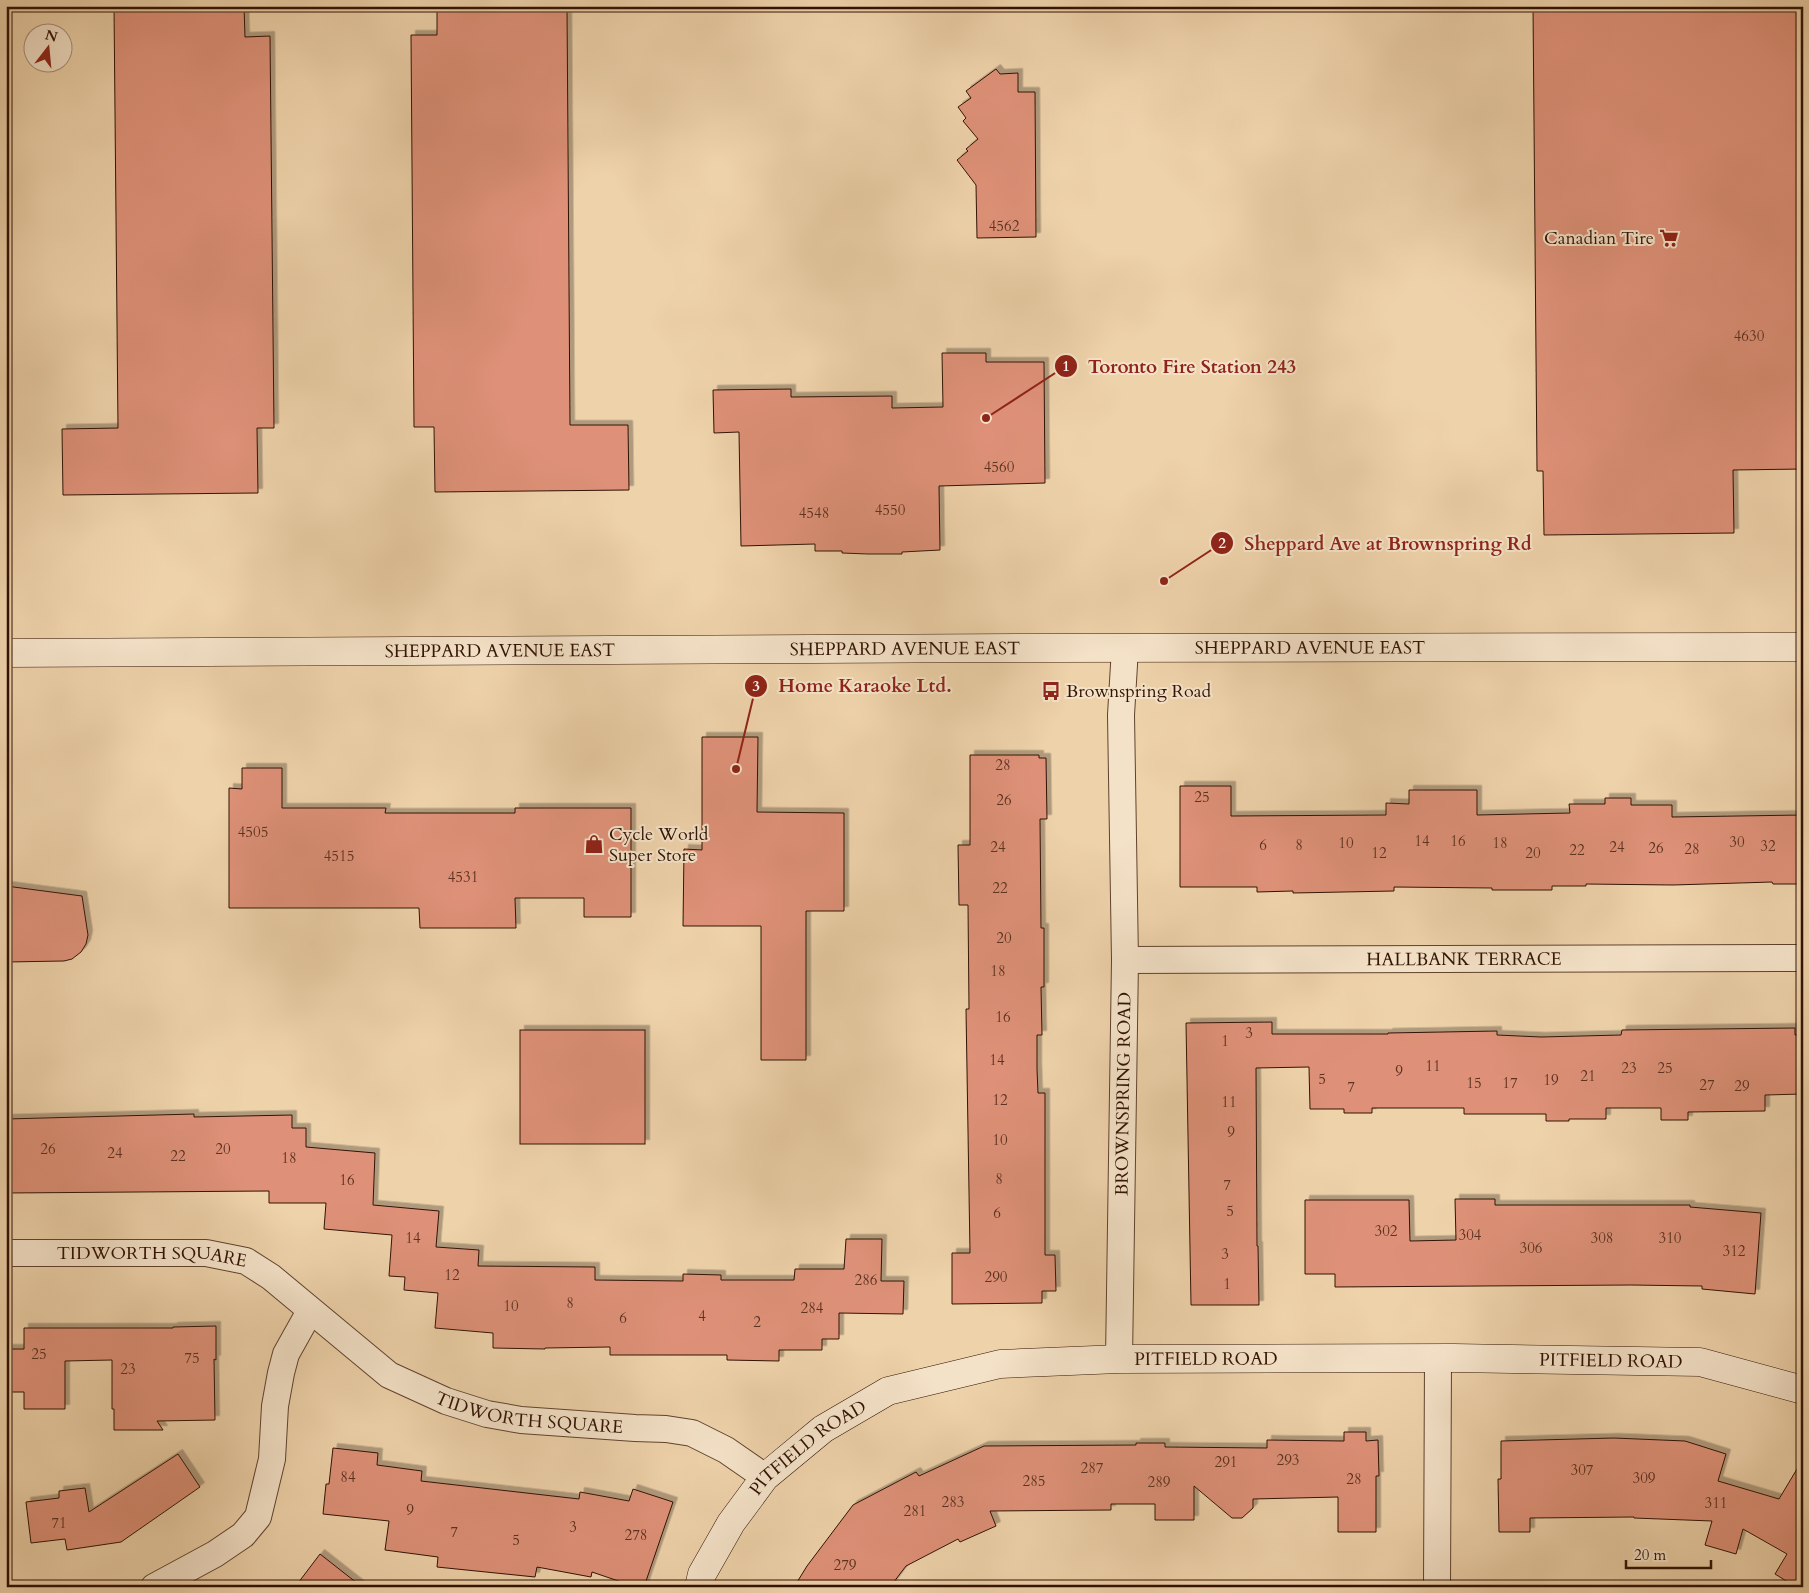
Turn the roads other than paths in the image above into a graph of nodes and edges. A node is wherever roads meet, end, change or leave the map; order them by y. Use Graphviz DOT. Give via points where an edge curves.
graph roads {
  1 [pos="1803,646"];
  2 [pos="1125,648"];
  3 [pos="6,653"];
  4 [pos="1803,958"];
  5 [pos="1125,960"];
  6 [pos="6,1253"];
  7 [pos="310,1311"];
  8 [pos="1438,1359"];
  9 [pos="1119,1360"];
  10 [pos="1803,1390"];
  11 [pos="765,1477"];
  12 [pos="154,1587"];
  13 [pos="699,1587"];
  14 [pos="1437,1587"];
  1 -- 2 [label="main road, SHEPPARD AVENUE EAST"];
  2 -- 3 [label="main road, SHEPPARD AVENUE EAST"];
  2 -- 5 [label="street, BROWNSPRING ROAD" via="1121,715"];
  4 -- 5 [label="street, HALLBANK TERRACE"];
  5 -- 9 [label="street, BROWNSPRING ROAD"];
  6 -- 7 [label="street, TIDWORTH SQUARE" via="206,1253 246,1261 271,1277"];
  7 -- 11 [label="street, TIDWORTH SQUARE" via="389,1375 446,1401 487,1414 521,1420 692,1433 726,1450"];
  7 -- 12 [label="street" via="286,1354 281,1373 274,1406 272,1459 258,1517 243,1535 215,1554"];
  8 -- 9 [label="main road, PITFIELD ROAD"];
  8 -- 10 [label="main road, PITFIELD ROAD" via="1700,1362"];
  8 -- 14 [label="street"];
  9 -- 11 [label="main road, PITFIELD ROAD" via="1000,1364 888,1390 823,1429"];
  11 -- 13 [label="main road, PITFIELD ROAD" via="731,1523 702,1574"];
}
